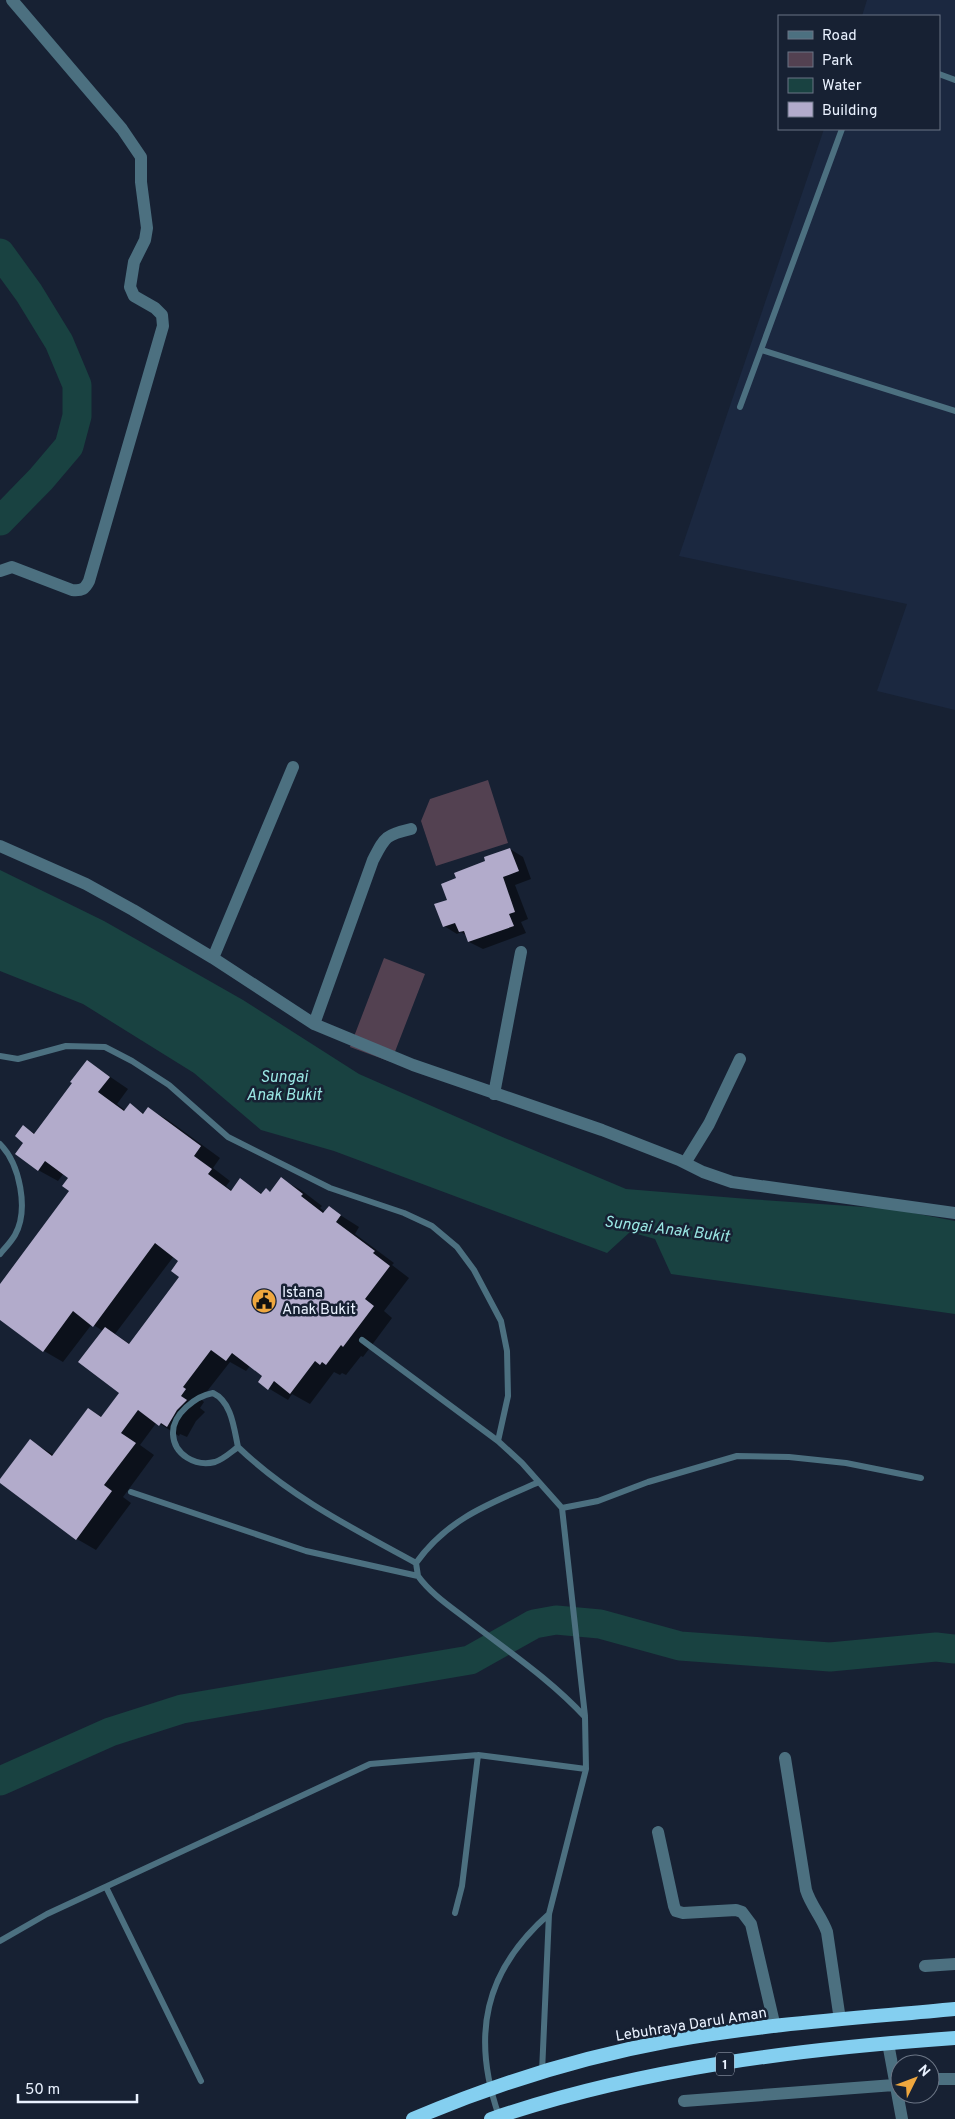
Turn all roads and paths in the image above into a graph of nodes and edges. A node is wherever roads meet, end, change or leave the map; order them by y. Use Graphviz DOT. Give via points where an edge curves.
graph roads {
  1 [pos="12,0"];
  2 [pos="940,74"];
  3 [pos="955,80"];
  4 [pos="842,130"];
  5 [pos="762,350"];
  6 [pos="740,407"];
  7 [pos="955,411"];
  8 [pos="0,571"];
  9 [pos="293,767"];
  10 [pos="411,829"];
  11 [pos="0,846"];
  12 [pos="521,952"];
  13 [pos="213,958"];
  14 [pos="314,1024"];
  15 [pos="0,1056"];
  16 [pos="740,1059"];
  17 [pos="494,1094"];
  18 [pos="0,1144"];
  19 [pos="685,1163"];
  20 [pos="955,1213"];
  21 [pos="0,1254"];
  22 [pos="362,1340"];
  23 [pos="498,1441"];
  24 [pos="238,1447"];
  25 [pos="921,1478"];
  26 [pos="539,1482"];
  27 [pos="131,1492"];
  28 [pos="562,1508"];
  29 [pos="416,1563"];
  30 [pos="418,1576"];
  31 [pos="585,1717"];
  32 [pos="478,1755"];
  33 [pos="785,1758"];
  34 [pos="586,1769"];
  35 [pos="658,1832"];
  36 [pos="106,1887"];
  37 [pos="455,1913"];
  38 [pos="549,1914"];
  39 [pos="0,1941"];
  40 [pos="955,1964"];
  41 [pos="925,1966"];
  42 [pos="955,2010"];
  43 [pos="840,2020"];
  44 [pos="775,2027"];
  45 [pos="955,2038"];
  46 [pos="888,2043"];
  47 [pos="890,2054"];
  48 [pos="542,2072"];
  49 [pos="940,2078"];
  50 [pos="955,2079"];
  51 [pos="201,2081"];
  52 [pos="890,2082"];
  53 [pos="490,2090"];
  54 [pos="684,2101"];
  55 [pos="900,2104"];
  56 [pos="495,2118"];
  57 [pos="413,2119"];
  58 [pos="902,2119"];
  1 -- 8 [label="street" via="122,129 141,157 147,228 134,262 130,287 134,296 162,315 164,326 90,581 80,591 12,567"];
  2 -- 3 [label="lane"];
  4 -- 5 [label="lane"];
  5 -- 6 [label="lane"];
  5 -- 7 [label="lane"];
  9 -- 13 [label="street"];
  10 -- 14 [label="street" via="384,838 373,860"];
  11 -- 13 [label="street" via="86,884"];
  12 -- 17 [label="street"];
  13 -- 14 [label="street"];
  14 -- 17 [label="street"];
  15 -- 23 [label="lane" via="18,1059 66,1046 104,1047 170,1085 228,1137 330,1188 432,1226 456,1247 474,1270 501,1321 507,1351 508,1396"];
  16 -- 19 [label="street" via="709,1124"];
  17 -- 19 [label="street" via="602,1130"];
  18 -- 21 [label="lane" via="14,1167 21,1196 19,1225 15,1236"];
  19 -- 20 [label="street" via="732,1182"];
  22 -- 23 [label="lane"];
  23 -- 26 [label="lane"];
  24 -- 24 [label="lane" via="226,1404 214,1393 193,1401 174,1426 176,1446 187,1458 200,1464 216,1462"];
  24 -- 29 [label="lane" via="254,1463 323,1513"];
  25 -- 28 [label="lane" via="846,1463 737,1456 648,1482 598,1501"];
  26 -- 28 [label="lane"];
  26 -- 29 [label="lane" via="474,1510 445,1531"];
  27 -- 30 [label="lane" via="306,1551"];
  28 -- 31 [label="lane"];
  29 -- 30 [label="lane"];
  30 -- 31 [label="lane" via="425,1586 559,1691"];
  31 -- 34 [label="lane"];
  32 -- 34 [label="lane"];
  32 -- 36 [label="lane" via="370,1764"];
  32 -- 37 [label="lane" via="462,1886"];
  33 -- 43 [label="street" via="806,1890 823,1920"];
  34 -- 38 [label="lane"];
  35 -- 44 [label="street" via="676,1911 736,1910 752,1924"];
  36 -- 39 [label="lane" via="47,1914"];
  36 -- 51 [label="lane"];
  38 -- 48 [label="lane"];
  38 -- 53 [label="lane" via="515,1949 493,1993 484,2042"];
  40 -- 41 [label="street"];
  42 -- 43 [label="highway, Lebuhraya Darul Aman / 1"];
  43 -- 44 [label="highway, Lebuhraya Darul Aman / 1"];
  44 -- 48 [label="highway, Lebuhraya Darul Aman / 1" via="669,2041"];
  45 -- 46 [label="highway, 1"];
  46 -- 47 [label="street"];
  46 -- 56 [label="highway, 1" via="669,2072 549,2100"];
  48 -- 53 [label="highway, Lebuhraya Darul Aman / 1"];
  49 -- 50 [label="street"];
  52 -- 54 [label="street"];
  53 -- 56 [label="lane"];
  53 -- 57 [label="highway, Lebuhraya Darul Aman / 1"];
  55 -- 58 [label="street"];
}
